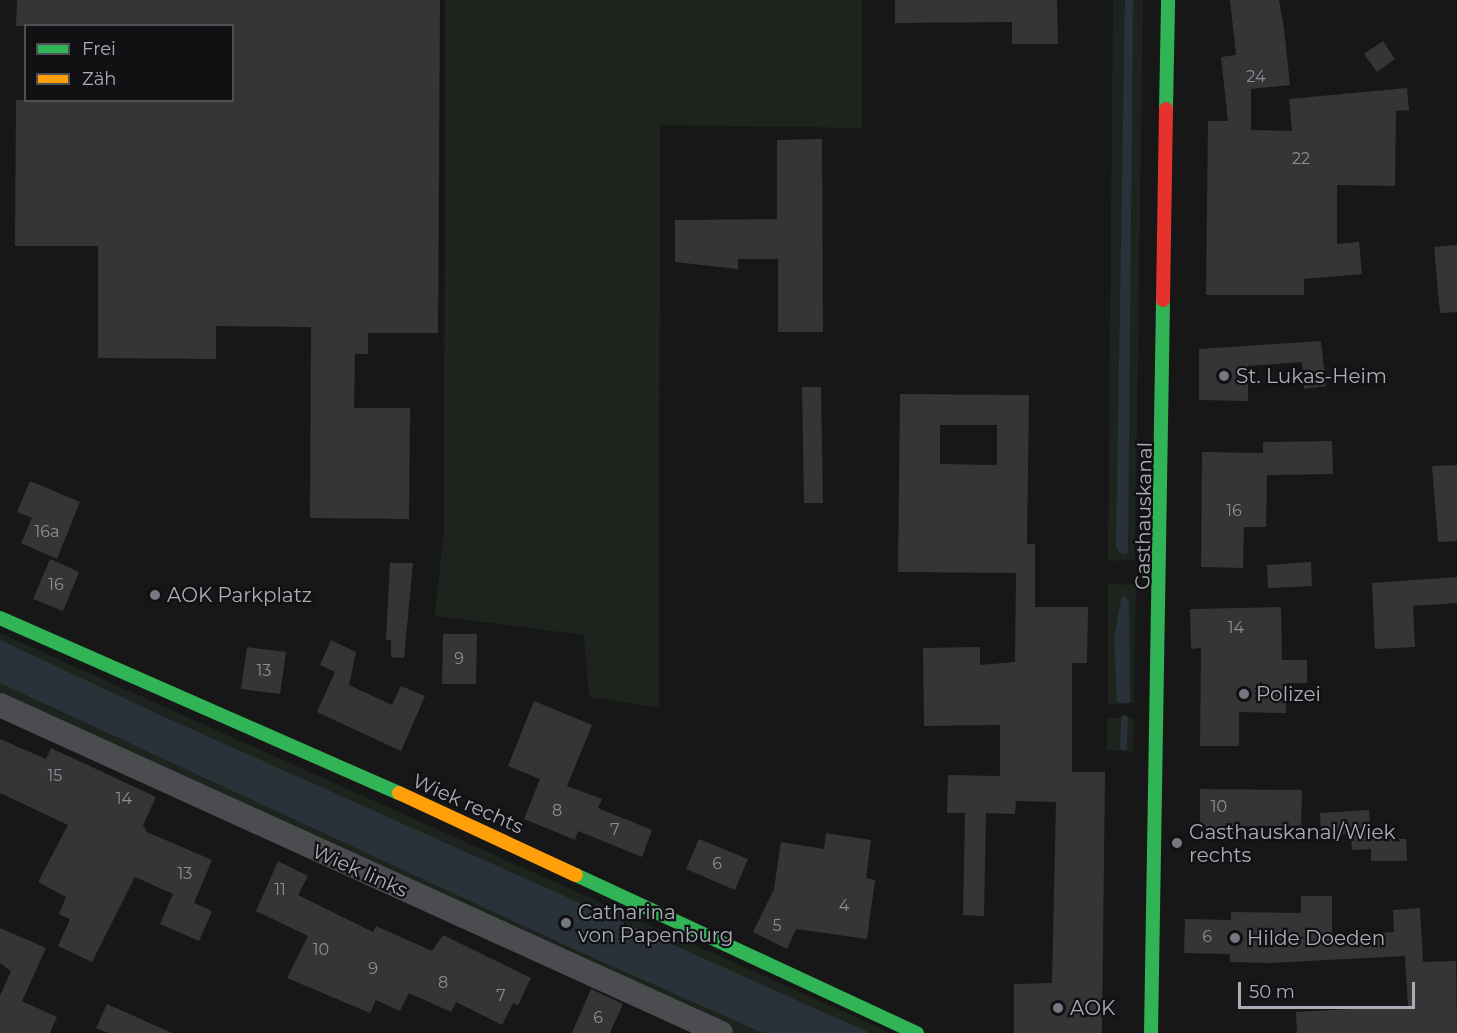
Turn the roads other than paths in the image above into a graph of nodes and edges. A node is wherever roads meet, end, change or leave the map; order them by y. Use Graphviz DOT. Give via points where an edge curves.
graph roads {
  1 [pos="1168,0"];
  2 [pos="0,618"];
  3 [pos="0,705"];
  4 [pos="721,1033"];
  5 [pos="917,1033"];
  6 [pos="1151,1033"];
  1 -- 6 [label="street, Gasthauskanal"];
  2 -- 5 [label="street, Wiek rechts" via="423,804"];
  3 -- 4 [label="street, Wiek links"];
}
